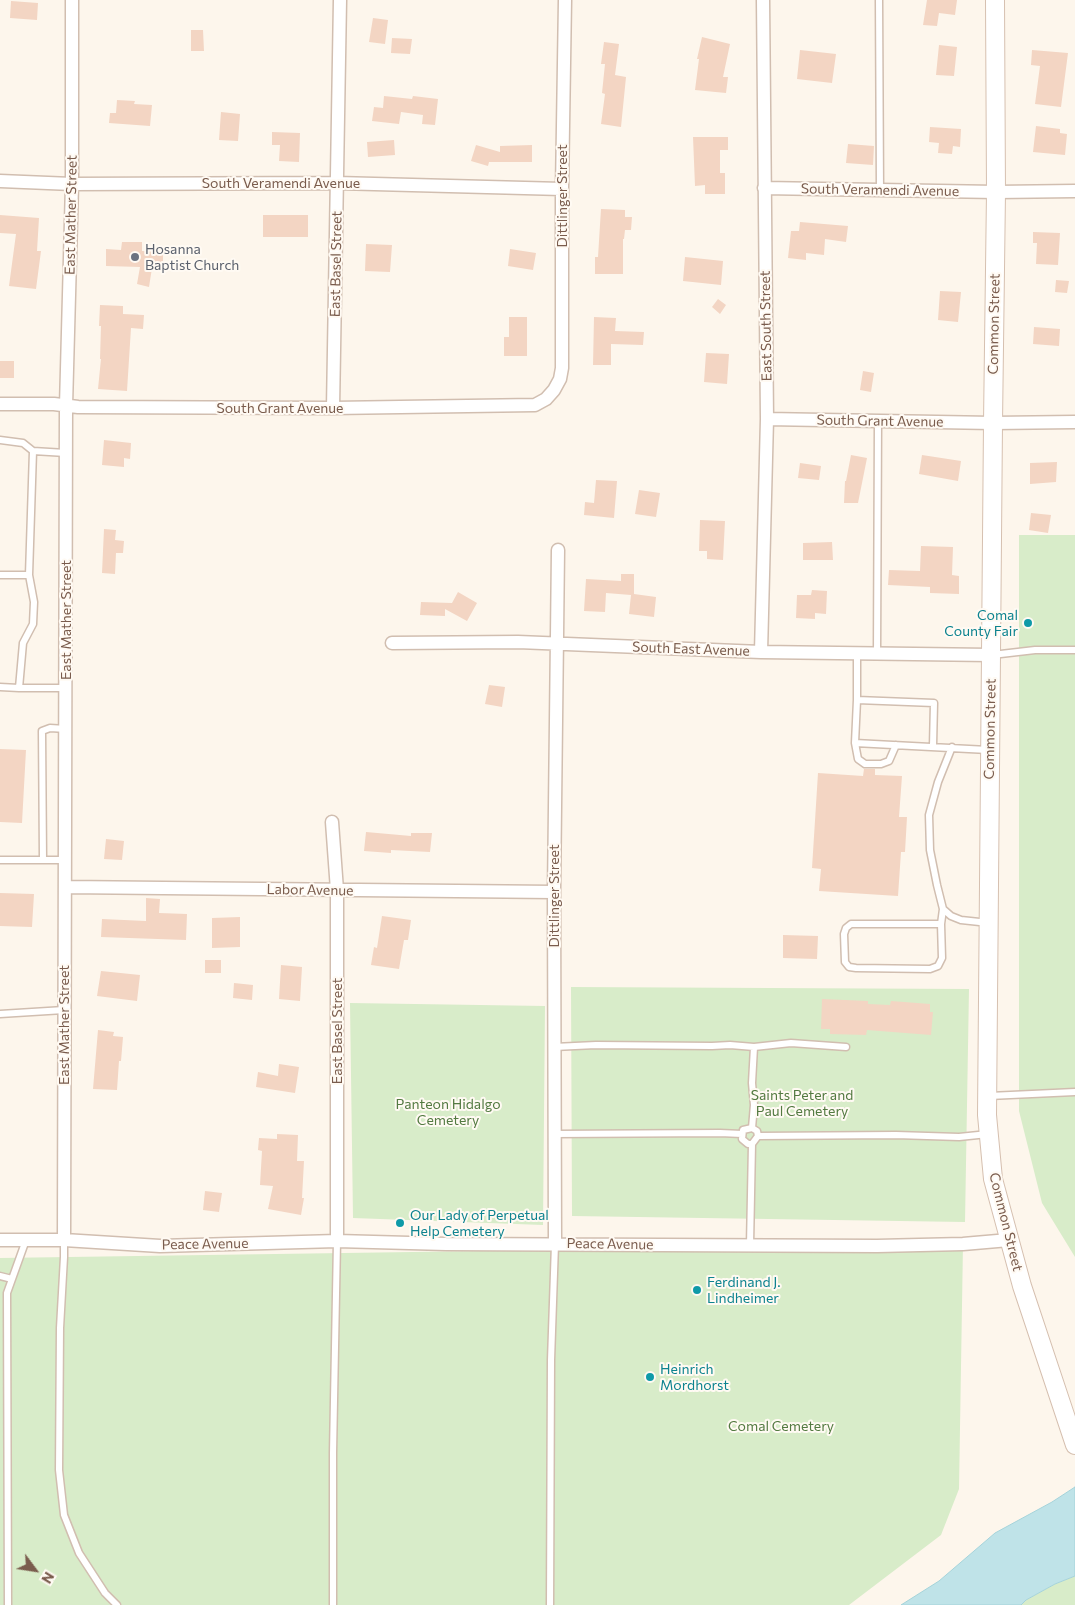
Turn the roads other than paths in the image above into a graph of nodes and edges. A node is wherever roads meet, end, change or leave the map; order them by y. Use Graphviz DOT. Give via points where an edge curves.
graph roads {
  1 [pos="72,0"];
  2 [pos="340,0"];
  3 [pos="565,0"];
  4 [pos="763,0"];
  5 [pos="880,0"];
  6 [pos="995,0"];
  7 [pos="0,181"];
  8 [pos="337,183"];
  9 [pos="72,184"];
  10 [pos="562,188"];
  11 [pos="764,188"];
  12 [pos="880,190"];
  13 [pos="1075,191"];
  14 [pos="996,192"];
  15 [pos="554,390"];
  16 [pos="0,404"];
  17 [pos="66,406"];
  18 [pos="333,408"];
  19 [pos="767,418"];
  20 [pos="878,420"];
  21 [pos="1075,422"];
  22 [pos="993,423"];
  23 [pos="0,440"];
  24 [pos="33,451"];
  25 [pos="66,453"];
  26 [pos="558,550"];
  27 [pos="29,575"];
  28 [pos="0,576"];
  29 [pos="392,643"];
  30 [pos="557,644"];
  31 [pos="1075,650"];
  32 [pos="761,652"];
  33 [pos="857,653"];
  34 [pos="877,654"];
  35 [pos="991,655"];
  36 [pos="0,687"];
  37 [pos="19,688"];
  38 [pos="66,688"];
  39 [pos="857,700"];
  40 [pos="66,729"];
  41 [pos="855,743"];
  42 [pos="896,745"];
  43 [pos="933,746"];
  44 [pos="952,747"];
  45 [pos="990,750"];
  46 [pos="332,822"];
  47 [pos="0,860"];
  48 [pos="43,860"];
  49 [pos="65,860"];
  50 [pos="66,887"];
  51 [pos="337,890"];
  52 [pos="554,892"];
  53 [pos="943,909"];
  54 [pos="989,923"];
  55 [pos="941,924"];
  56 [pos="64,1010"];
  57 [pos="0,1014"];
  58 [pos="554,1047"];
  59 [pos="754,1047"];
  60 [pos="846,1047"];
  61 [pos="1075,1092"];
  62 [pos="988,1096"];
  63 [pos="752,1128"];
  64 [pos="554,1134"];
  65 [pos="742,1134"];
  66 [pos="989,1134"];
  67 [pos="758,1136"];
  68 [pos="752,1144"];
  69 [pos="0,1240"];
  70 [pos="26,1240"];
  71 [pos="64,1240"];
  72 [pos="1009,1240"];
  73 [pos="337,1241"];
  74 [pos="555,1243"];
  75 [pos="750,1245"];
  76 [pos="0,1276"];
  77 [pos="12,1279"];
  78 [pos="1074,1442"];
  79 [pos="8,1605"];
  80 [pos="117,1605"];
  81 [pos="333,1605"];
  82 [pos="550,1605"];
  1 -- 9 [label="street, East Mather Street"];
  2 -- 8 [label="street, East Basel Street"];
  3 -- 10 [label="street, Dittlinger Street"];
  4 -- 11 [label="street, East South Street"];
  5 -- 12 [label="lane"];
  6 -- 14 [label="main road, Common Street"];
  7 -- 9 [label="street, South Veramendi Avenue"];
  8 -- 9 [label="street, South Veramendi Avenue"];
  8 -- 10 [label="street, South Veramendi Avenue"];
  8 -- 18 [label="street, East Basel Street"];
  9 -- 17 [label="street, East Mather Street"];
  10 -- 15 [label="street, Dittlinger Street" via="562,368"];
  11 -- 12 [label="street, South Veramendi Avenue"];
  11 -- 19 [label="street, East South Street"];
  12 -- 14 [label="street, South Veramendi Avenue"];
  13 -- 14 [label="street, South Veramendi Avenue"];
  14 -- 22 [label="main road, Common Street"];
  15 -- 18 [label="street, South Grant Avenue" via="535,405"];
  16 -- 17 [label="street, South Grant Avenue"];
  17 -- 18 [label="street, South Grant Avenue"];
  17 -- 25 [label="street, East Mather Street"];
  19 -- 20 [label="street, South Grant Avenue"];
  19 -- 32 [label="street, East South Street"];
  20 -- 22 [label="street, South Grant Avenue"];
  20 -- 34 [label="lane"];
  21 -- 22 [label="street, South Grant Avenue"];
  22 -- 35 [label="main road, Common Street"];
  23 -- 24 [label="lane" via="23,442"];
  24 -- 25 [label="lane"];
  24 -- 27 [label="lane"];
  25 -- 38 [label="street, East Mather Street"];
  26 -- 30 [label="street, Dittlinger Street"];
  27 -- 28 [label="lane"];
  27 -- 37 [label="lane" via="34,602 33,624 23,644"];
  29 -- 30 [label="street, South East Avenue"];
  30 -- 32 [label="street, South East Avenue"];
  30 -- 52 [label="street, Dittlinger Street"];
  31 -- 35 [label="lane"];
  32 -- 33 [label="street, South East Avenue"];
  33 -- 34 [label="street, South East Avenue"];
  33 -- 39 [label="lane"];
  34 -- 35 [label="street, South East Avenue"];
  35 -- 45 [label="main road, Common Street"];
  36 -- 37 [label="lane"];
  37 -- 38 [label="lane"];
  38 -- 40 [label="street, East Mather Street"];
  39 -- 41 [label="lane"];
  39 -- 43 [label="lane" via="934,703"];
  40 -- 48 [label="lane" via="50,728 42,732"];
  40 -- 49 [label="street, East Mather Street"];
  41 -- 42 [label="lane"];
  41 -- 42 [label="lane" via="858,759 865,764 889,761"];
  42 -- 43 [label="lane"];
  43 -- 44 [label="lane"];
  44 -- 45 [label="lane"];
  44 -- 53 [label="lane" via="929,815 930,850"];
  45 -- 54 [label="main road, Common Street"];
  46 -- 51 [label="street, East Basel Street"];
  47 -- 48 [label="lane"];
  48 -- 49 [label="lane"];
  49 -- 50 [label="street, East Mather Street"];
  50 -- 51 [label="street, Labor Avenue"];
  50 -- 56 [label="street, East Mather Street"];
  51 -- 52 [label="street, Labor Avenue"];
  51 -- 73 [label="street, East Basel Street"];
  52 -- 58 [label="street, Dittlinger Street"];
  53 -- 54 [label="lane" via="961,920"];
  53 -- 55 [label="lane"];
  54 -- 62 [label="main road, Common Street"];
  55 -- 55 [label="lane" via="942,958 938,966 930,969 856,968 844,962 844,934 851,924"];
  56 -- 57 [label="lane"];
  56 -- 71 [label="street, East Mather Street"];
  58 -- 59 [label="lane"];
  58 -- 64 [label="street, Dittlinger Street"];
  59 -- 60 [label="lane" via="791,1044"];
  59 -- 63 [label="lane"];
  61 -- 62 [label="lane"];
  62 -- 66 [label="main road, Common Street"];
  63 -- 65 [label="lane"];
  63 -- 67 [label="lane"];
  64 -- 65 [label="lane"];
  64 -- 74 [label="street, Dittlinger Street"];
  65 -- 68 [label="lane" via="744,1142"];
  66 -- 67 [label="lane" via="959,1137"];
  66 -- 72 [label="main road, Common Street" via="993,1179"];
  67 -- 68 [label="lane"];
  68 -- 75 [label="lane"];
  69 -- 70 [label="street, Peace Avenue"];
  70 -- 71 [label="street, Peace Avenue"];
  70 -- 77 [label="lane"];
  71 -- 73 [label="street, Peace Avenue" via="160,1246"];
  71 -- 80 [label="lane" via="59,1470 64,1515 79,1553 105,1593"];
  72 -- 75 [label="street, Peace Avenue" via="877,1246"];
  72 -- 78 [label="main road, Common Street"];
  73 -- 74 [label="street, Peace Avenue"];
  73 -- 81 [label="lane"];
  74 -- 75 [label="street, Peace Avenue"];
  74 -- 82 [label="lane"];
  76 -- 77 [label="lane"];
  77 -- 79 [label="lane" via="7,1293"];
}
